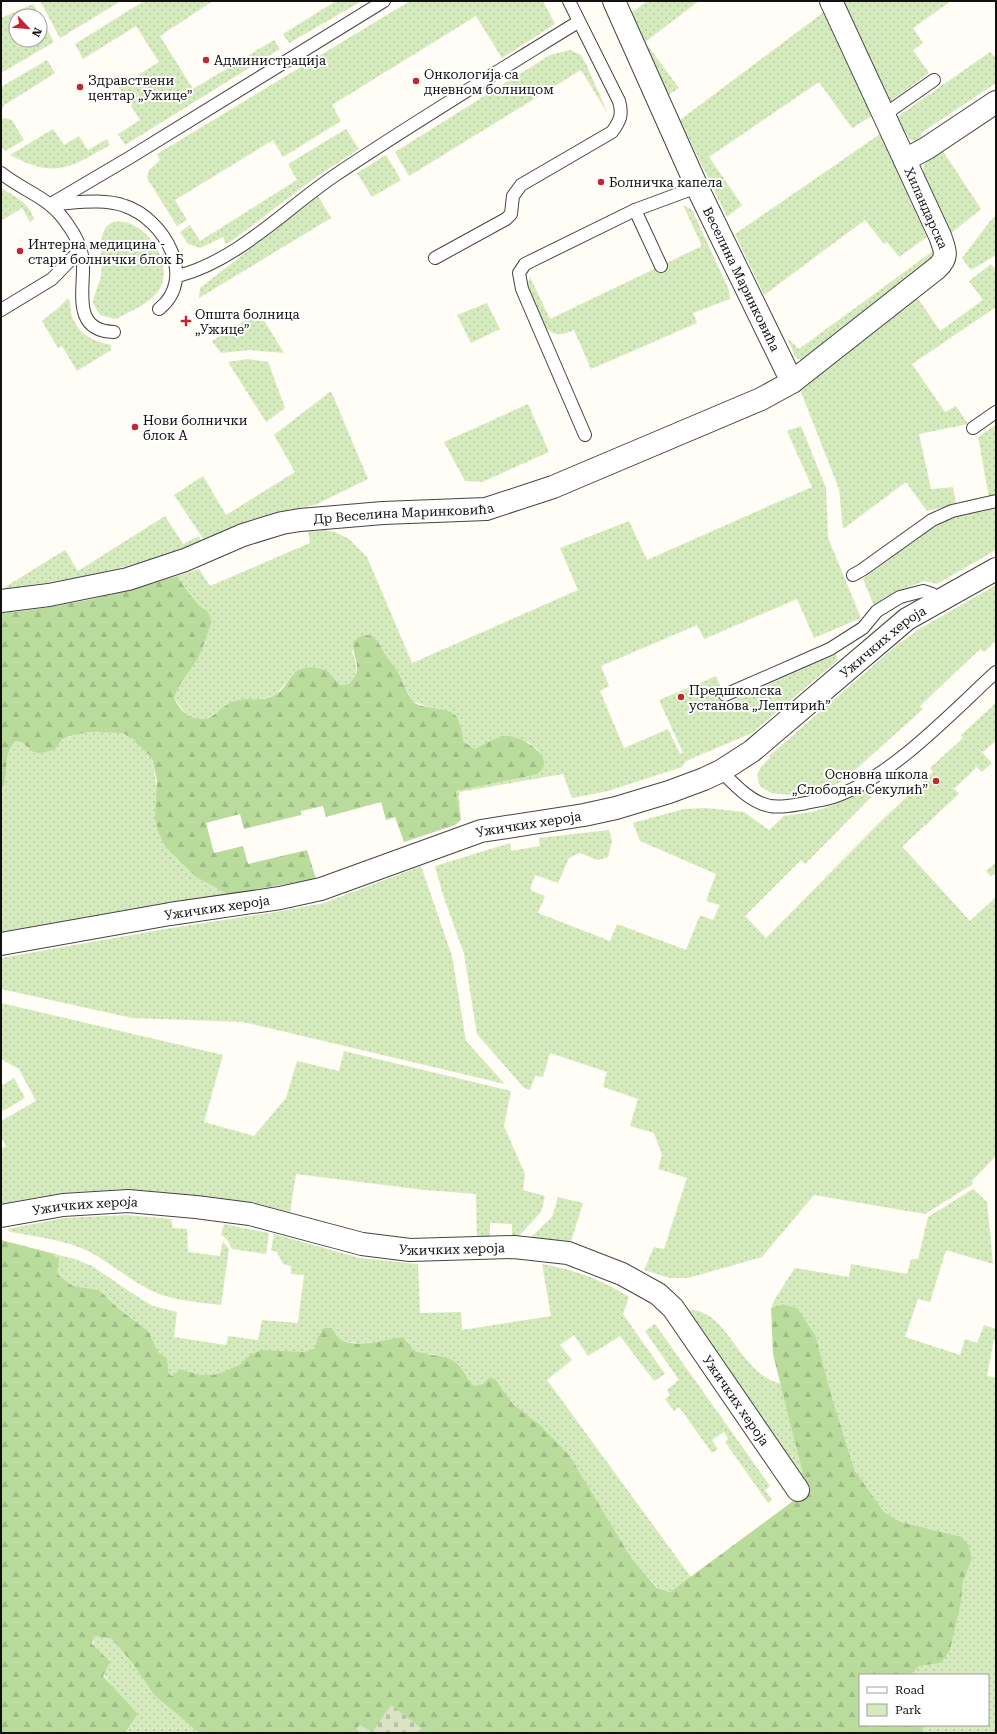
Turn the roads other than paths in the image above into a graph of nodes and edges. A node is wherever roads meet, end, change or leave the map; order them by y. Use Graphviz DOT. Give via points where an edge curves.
graph roads {
  1 [pos="384,1"];
  2 [pos="569,1"];
  3 [pos="614,1"];
  4 [pos="831,1"];
  5 [pos="578,22"];
  6 [pos="934,80"];
  7 [pos="996,102"];
  8 [pos="884,115"];
  9 [pos="905,160"];
  10 [pos="1,173"];
  11 [pos="697,187"];
  12 [pos="51,204"];
  13 [pos="635,210"];
  14 [pos="80,250"];
  15 [pos="435,258"];
  16 [pos="661,266"];
  17 [pos="178,276"];
  18 [pos="159,309"];
  19 [pos="1,310"];
  20 [pos="114,332"];
  21 [pos="792,382"];
  22 [pos="996,412"];
  23 [pos="973,428"];
  24 [pos="585,436"];
  25 [pos="996,501"];
  26 [pos="996,569"];
  27 [pos="852,575"];
  28 [pos="1,601"];
  29 [pos="939,601"];
  30 [pos="996,672"];
  31 [pos="725,695"];
  32 [pos="721,771"];
  33 [pos="1,944"];
  34 [pos="1,1216"];
  35 [pos="798,1490"];
  1 -- 12 [label="lane"];
  2 -- 5 [label="lane"];
  3 -- 11 [label="street, Веселина Маринковића"];
  4 -- 8 [label="street, Хиландарска"];
  5 -- 15 [label="lane" via="619,101 622,112 620,121 612,132 520,184 513,196 511,214 506,219"];
  5 -- 17 [label="lane" via="338,174 231,252"];
  6 -- 8 [label="lane"];
  7 -- 9 [label="street"];
  8 -- 9 [label="street, Хиландарска"];
  9 -- 21 [label="street, Хиландарска" via="940,236 946,254 945,259 937,268"];
  10 -- 12 [label="lane"];
  11 -- 13 [label="lane"];
  11 -- 21 [label="street, Веселина Маринковића"];
  12 -- 14 [label="lane" via="68,225"];
  12 -- 17 [label="lane" via="116,203 142,213 168,244 174,256"];
  13 -- 16 [label="lane"];
  13 -- 24 [label="lane" via="525,264 519,273 528,308"];
  14 -- 19 [label="lane" via="52,279"];
  14 -- 20 [label="lane" via="83,264 81,299 85,314 89,321 101,330"];
  17 -- 18 [label="lane" via="170,297"];
  21 -- 28 [label="street, Др Веселина Маринковића" via="761,399 553,487 486,509 384,513 288,522 242,535 185,560 128,579 49,595"];
  22 -- 23 [label="lane"];
  25 -- 27 [label="lane" via="952,511 932,520"];
  26 -- 29 [label="street, Ужичких хероја"];
  29 -- 31 [label="lane" via="932,594 923,591 900,597 877,611 863,628 830,649"];
  29 -- 32 [label="street, Ужичких хероја" via="907,619 752,751"];
  30 -- 32 [label="lane" via="903,756 868,780 833,797 792,806 769,806 738,788"];
  32 -- 33 [label="street, Ужичких хероја" via="669,792 616,808 481,831 321,889"];
  34 -- 35 [label="street, Ужичких хероја" via="63,1205 128,1201 250,1214 362,1244 410,1250 514,1247 568,1253 622,1274 658,1294 673,1308"];
}
